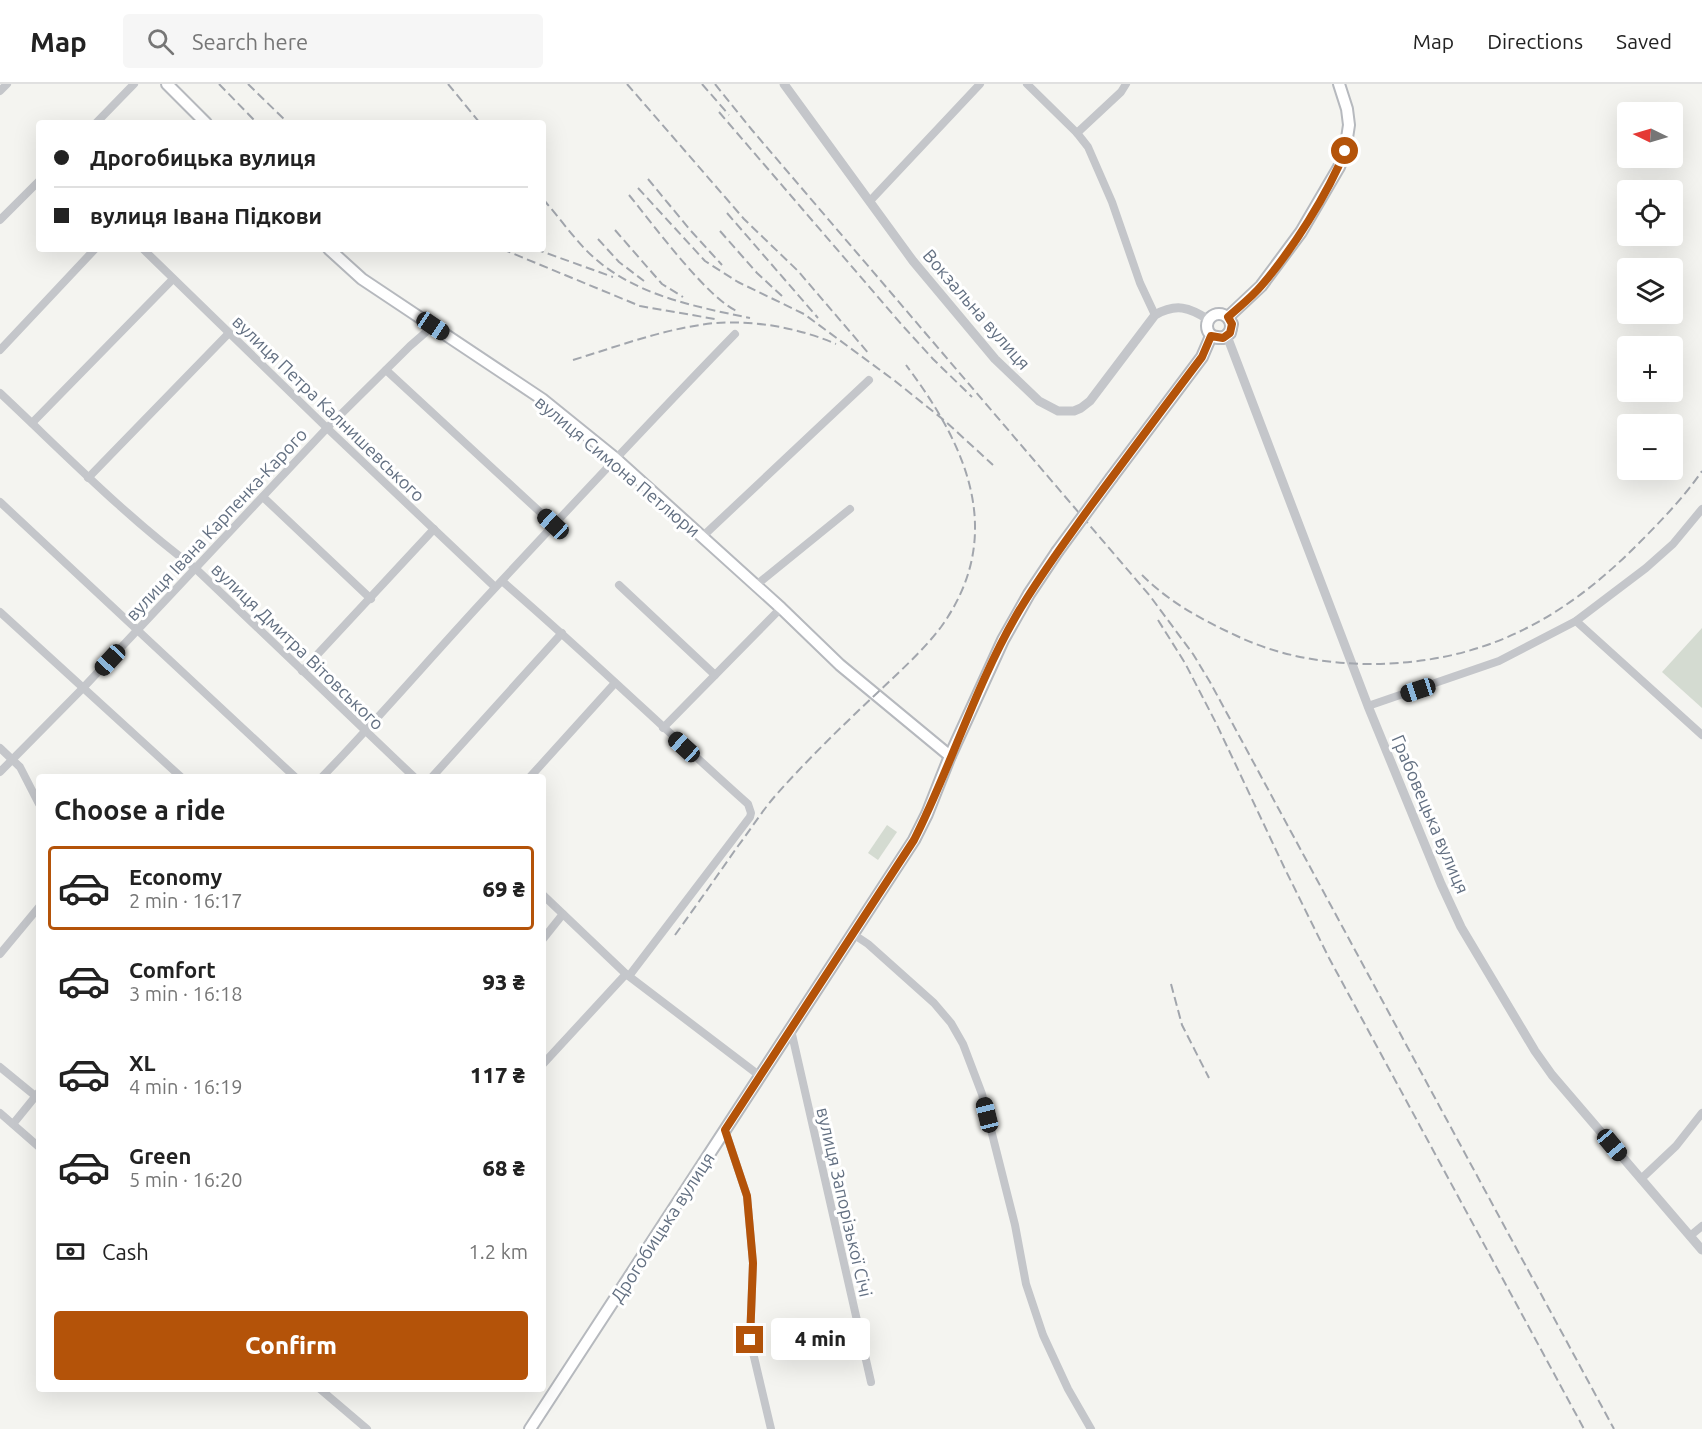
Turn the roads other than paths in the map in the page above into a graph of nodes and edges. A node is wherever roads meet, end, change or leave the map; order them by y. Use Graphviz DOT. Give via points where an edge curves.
graph roads {
  1 [pos="7,84"];
  2 [pos="134,84"];
  3 [pos="167,84"];
  4 [pos="784,84"];
  5 [pos="980,84"];
  6 [pos="1027,84"];
  7 [pos="1126,84"];
  8 [pos="1339,84"];
  9 [pos="0,90"];
  10 [pos="99,120"];
  11 [pos="203,120"];
  12 [pos="1077,133"];
  13 [pos="36,184"];
  14 [pos="870,201"];
  15 [pos="0,220"];
  16 [pos="92,252"];
  17 [pos="146,252"];
  18 [pos="332,252"];
  19 [pos="173,279"];
  20 [pos="1155,315"];
  21 [pos="1228,317"];
  22 [pos="1209,320"];
  23 [pos="433,326"];
  24 [pos="229,333"];
  25 [pos="735,334"];
  26 [pos="1211,336"];
  27 [pos="1227,336"];
  28 [pos="0,350"];
  29 [pos="386,370"];
  30 [pos="869,380"];
  31 [pos="0,393"];
  32 [pos="32,423"];
  33 [pos="327,428"];
  34 [pos="615,458"];
  35 [pos="88,478"];
  36 [pos="263,497"];
  37 [pos="0,502"];
  38 [pos="1702,509"];
  39 [pos="850,510"];
  40 [pos="553,524"];
  41 [pos="434,529"];
  42 [pos="702,537"];
  43 [pos="195,568"];
  44 [pos="498,584"];
  45 [pos="619,585"];
  46 [pos="755,586"];
  47 [pos="371,599"];
  48 [pos="781,608"];
  49 [pos="0,612"];
  50 [pos="1576,621"];
  51 [pos="136,631"];
  52 [pos="562,633"];
  53 [pos="302,671"];
  54 [pos="715,675"];
  55 [pos="615,684"];
  56 [pos="83,688"];
  57 [pos="1368,706"];
  58 [pos="663,728"];
  59 [pos="366,731"];
  60 [pos="1702,735"];
  61 [pos="0,748"];
  62 [pos="950,756"];
  63 [pos="12,758"];
  64 [pos="0,772"];
  65 [pos="178,774"];
  66 [pos="293,774"];
  67 [pos="325,774"];
  68 [pos="411,774"];
  69 [pos="435,774"];
  70 [pos="533,774"];
  71 [pos="36,798"];
  72 [pos="546,899"];
  73 [pos="36,911"];
  74 [pos="563,914"];
  75 [pos="853,934"];
  76 [pos="546,935"];
  77 [pos="0,954"];
  78 [pos="628,975"];
  79 [pos="791,1030"];
  80 [pos="546,1061"];
  81 [pos="0,1067"];
  82 [pos="760,1076"];
  83 [pos="36,1094"];
  84 [pos="36,1098"];
  85 [pos="0,1113"];
  86 [pos="1702,1113"];
  87 [pos="13,1124"];
  88 [pos="725,1130"];
  89 [pos="36,1144"];
  90 [pos="1641,1179"];
  91 [pos="1702,1226"];
  92 [pos="1690,1236"];
  93 [pos="1702,1250"];
  94 [pos="871,1382"];
  95 [pos="324,1392"];
  96 [pos="367,1429"];
  97 [pos="530,1429"];
  98 [pos="771,1429"];
  99 [pos="1091,1429"];
  1 -- 9 [label="street"];
  2 -- 10 [label="street"];
  3 -- 11 [label="main road"];
  4 -- 14 [label="street, Вокзальна вулиця"];
  5 -- 14 [label="street"];
  6 -- 12 [label="street"];
  7 -- 12 [label="street"];
  8 -- 21 [label="main road" via="1349,125 1339,167 1282,258 1261,286"];
  12 -- 20 [label="street" via="1088,147 1112,202"];
  13 -- 15 [label="street"];
  14 -- 20 [label="street, Вокзальна вулиця" via="913,261 994,359 1039,401 1058,411 1074,411 1090,401"];
  16 -- 28 [label="street"];
  17 -- 19 [label="street, вулиця Петра Калнишевського"];
  18 -- 23 [label="main road, вулиця Симона Петлюри" via="362,279"];
  19 -- 24 [label="street, вулиця Петра Калнишевського"];
  19 -- 32 [label="street"];
  20 -- 22 [label="street" via="1179,308 1196,311"];
  21 -- 22 [label="main road" via="1220,314"];
  21 -- 27 [label="main road" via="1232,324"];
  22 -- 26 [label="main road"];
  23 -- 29 [label="street, вулиця Івана Карпенка-Карого"];
  23 -- 34 [label="main road, вулиця Симона Петлюри" via="542,399"];
  24 -- 33 [label="street, вулиця Петра Калнишевського"];
  24 -- 35 [label="street"];
  25 -- 34 [label="street"];
  26 -- 27 [label="main road"];
  26 -- 62 [label="main road, Дрогобицька вулиця, bridge" via="1202,357 1029,594 1007,632"];
  27 -- 57 [label="street, Грабовецька вулиця"];
  29 -- 33 [label="street, вулиця Івана Карпенка-Карого"];
  29 -- 40 [label="street"];
  30 -- 42 [label="street"];
  31 -- 32 [label="street, вулиця Дмитра Вітовського"];
  32 -- 35 [label="street, вулиця Дмитра Вітовського"];
  33 -- 36 [label="street, вулиця Івана Карпенка-Карого"];
  33 -- 41 [label="street, вулиця Петра Калнишевського"];
  34 -- 40 [label="street"];
  34 -- 42 [label="main road, вулиця Симона Петлюри"];
  35 -- 43 [label="street, вулиця Дмитра Вітовського"];
  36 -- 43 [label="street, вулиця Івана Карпенка-Карого"];
  36 -- 47 [label="street"];
  37 -- 51 [label="street"];
  38 -- 50 [label="street" via="1673,544 1646,568"];
  39 -- 46 [label="street"];
  40 -- 44 [label="street"];
  41 -- 44 [label="street, вулиця Петра Калнишевського"];
  41 -- 47 [label="street"];
  42 -- 46 [label="main road, вулиця Симона Петлюри"];
  43 -- 51 [label="street, вулиця Івана Карпенка-Карого"];
  43 -- 53 [label="street, вулиця Дмитра Вітовського"];
  44 -- 52 [label="street, вулиця Петра Калнишевського"];
  44 -- 59 [label="street"];
  45 -- 54 [label="street"];
  46 -- 48 [label="main road, вулиця Симона Петлюри"];
  47 -- 53 [label="street"];
  48 -- 54 [label="street"];
  48 -- 62 [label="main road, вулиця Симона Петлюри" via="840,665"];
  49 -- 56 [label="street"];
  50 -- 57 [label="street" via="1499,661"];
  50 -- 60 [label="street"];
  51 -- 56 [label="street, вулиця Івана Карпенка-Карого"];
  51 -- 66 [label="street"];
  52 -- 55 [label="street, вулиця Петра Калнишевського"];
  52 -- 69 [label="street"];
  53 -- 59 [label="street, вулиця Дмитра Вітовського"];
  54 -- 58 [label="street"];
  55 -- 58 [label="street, вулиця Петра Калнишевського"];
  55 -- 70 [label="street"];
  56 -- 63 [label="street, вулиця Івана Карпенка-Карого"];
  56 -- 65 [label="street"];
  57 -- 90 [label="street, Грабовецька вулиця" via="1461,927 1552,1075"];
  58 -- 78 [label="street, вулиця Петра Калнишевського" via="748,804 751,813"];
  59 -- 67 [label="street"];
  59 -- 68 [label="street, вулиця Дмитра Вітовського"];
  61 -- 63 [label="street"];
  62 -- 75 [label="main road, Дрогобицька вулиця" via="914,840"];
  63 -- 64 [label="street, вулиця Івана Карпенка-Карого"];
  63 -- 71 [label="street"];
  72 -- 74 [label="street"];
  73 -- 77 [label="street"];
  74 -- 76 [label="street"];
  74 -- 78 [label="street"];
  75 -- 79 [label="main road, Дрогобицька вулиця"];
  75 -- 99 [label="street" via="934,1003 963,1044 982,1094 1026,1284 1043,1335"];
  78 -- 80 [label="street"];
  78 -- 82 [label="street"];
  79 -- 82 [label="main road, Дрогобицька вулиця"];
  79 -- 94 [label="street, вулиця Запорізької Січі"];
  81 -- 83 [label="street"];
  82 -- 88 [label="main road, Дрогобицька вулиця"];
  84 -- 87 [label="street"];
  85 -- 87 [label="street"];
  86 -- 90 [label="street" via="1676,1146"];
  87 -- 89 [label="street"];
  88 -- 97 [label="main road, Дрогобицька вулиця"];
  88 -- 98 [label="street" via="747,1196 753,1263 750,1340"];
  90 -- 92 [label="street, Грабовецька вулиця"];
  91 -- 92 [label="street"];
  92 -- 93 [label="street, Грабовецька вулиця"];
  95 -- 96 [label="street"];
}
